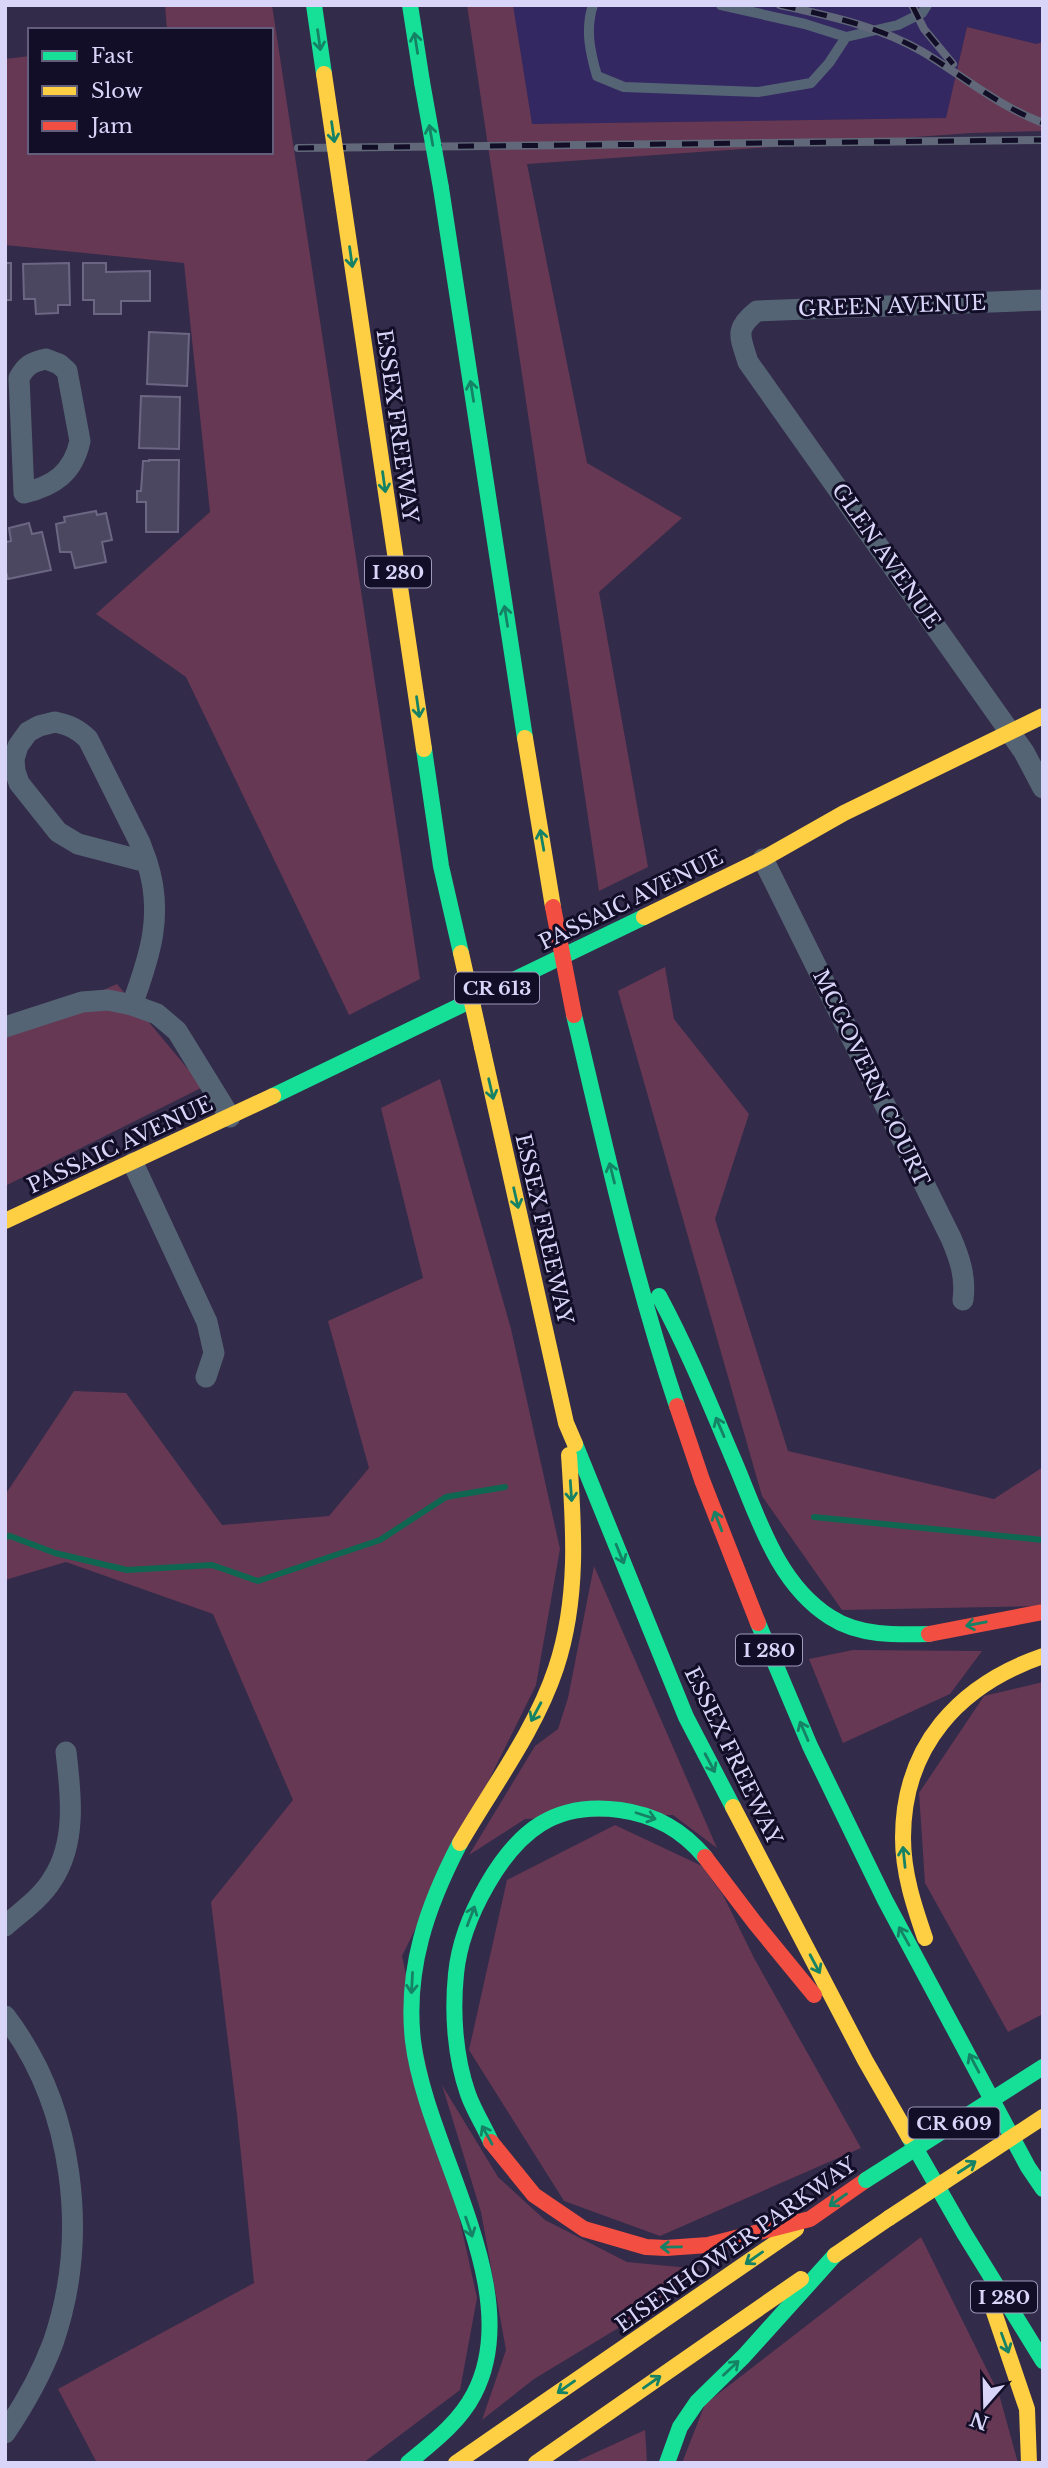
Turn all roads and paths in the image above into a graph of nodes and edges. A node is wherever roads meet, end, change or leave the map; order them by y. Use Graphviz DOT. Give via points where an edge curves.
graph roads {
  1 [pos="314,5"];
  2 [pos="410,5"];
  3 [pos="593,5"];
  4 [pos="721,5"];
  5 [pos="927,5"];
  6 [pos="846,37"];
  7 [pos="1040,305"];
  8 [pos="744,322"];
  9 [pos="15,496"];
  10 [pos="1043,716"];
  11 [pos="1009,732"];
  12 [pos="1043,788"];
  13 [pos="763,859"];
  14 [pos="147,862"];
  15 [pos="132,1005"];
  16 [pos="5,1027"];
  17 [pos="230,1117"];
  18 [pos="133,1163"];
  19 [pos="5,1221"];
  20 [pos="628,1240"];
  21 [pos="963,1300"];
  22 [pos="206,1377"];
  23 [pos="566,1423"];
  24 [pos="1043,1612"];
  25 [pos="1043,1656"];
  26 [pos="66,1752"];
  27 [pos="5,1926"];
  28 [pos="5,2015"];
  29 [pos="961,2038"];
  30 [pos="865,2060"];
  31 [pos="1043,2067"];
  32 [pos="1043,2117"];
  33 [pos="1043,2187"];
  34 [pos="810,2219"];
  35 [pos="964,2233"];
  36 [pos="835,2255"];
  37 [pos="1043,2361"];
  38 [pos="5,2433"];
  39 [pos="408,2463"];
  40 [pos="456,2463"];
  41 [pos="536,2463"];
  42 [pos="667,2463"];
  43 [pos="1030,2463"];
  1 -- 23 [label="main road, ESSEX FREEWAY / I 280, one-way, bridge" via="441,866"];
  20 -- 2 [label="main road, I 280, one-way, bridge" via="574,1015 554,908"];
  3 -- 6 [label="lane" via="589,50 597,76 624,87 758,92 811,83"];
  4 -- 6 [label="lane"];
  5 -- 6 [label="lane" via="922,13 898,25"];
  7 -- 8 [label="street, GREEN AVENUE" via="757,311"];
  8 -- 11 [label="street, GLEN AVENUE" via="740,334 748,362"];
  9 -- 9 [label="street" via="58,481 78,453 80,441 67,371 46,359 24,368 19,378"];
  10 -- 11 [label="main road, PASSAIC AVENUE / CR 613"];
  11 -- 12 [label="street, GLEN AVENUE"];
  11 -- 13 [label="main road, PASSAIC AVENUE / CR 613" via="844,813"];
  13 -- 17 [label="main road, PASSAIC AVENUE / CR 613"];
  13 -- 21 [label="street, MCGOVERN COURT" via="951,1238 961,1262"];
  14 -- 14 [label="street" via="79,730 55,722 28,732 18,746 15,771 19,783 58,832 78,844"];
  14 -- 15 [label="street" via="155,911 150,957"];
  15 -- 16 [label="street" via="108,1000 82,1002"];
  15 -- 17 [label="street" via="157,1014 177,1031"];
  17 -- 18 [label="main road, PASSAIC AVENUE / CR 613"];
  18 -- 19 [label="main road, PASSAIC AVENUE / CR 613"];
  18 -- 22 [label="street" via="207,1322 214,1353"];
  24 -- 20 [label="main road, one-way" via="896,1636 849,1628 808,1602 777,1561 680,1333"];
  29 -- 20 [label="main road, I 280, one-way" via="885,1900 810,1746 744,1591 666,1375"];
  23 -- 30 [label="main road, ESSEX FREEWAY / I 280, one-way" via="686,1717"];
  23 -- 39 [label="main road, one-way" via="574,1534 570,1608 555,1671 436,1890 412,1975 413,2033 424,2097 481,2263 492,2320 486,2366 476,2392 445,2433"];
  29 -- 25 [label="main road, one-way" via="912,1900 902,1838 904,1809 920,1757 968,1693 1012,1667"];
  26 -- 27 [label="street" via="71,1792 65,1849 53,1880"];
  28 -- 38 [label="street" via="29,2052 57,2122 72,2195 73,2232 65,2295 52,2343 38,2378"];
  33 -- 29 [label="main road, I 280, one-way"];
  34 -- 30 [label="main road, one-way" via="710,2244 648,2247 593,2233 536,2196 499,2157 461,2075 453,1994 470,1916 511,1847 547,1820 568,1811 594,1808 649,1815 672,1826 697,1848"];
  30 -- 35 [label="main road, ESSEX FREEWAY / I 280"];
  31 -- 34 [label="main road, EISENHOWER PARKWAY / CR 609, one-way, bridge"];
  36 -- 32 [label="main road, CR 609, one-way, bridge"];
  34 -- 40 [label="main road, EISENHOWER PARKWAY, one-way"];
  35 -- 37 [label="main road, ESSEX FREEWAY / I 280"];
  35 -- 43 [label="main road, one-way" via="1027,2409"];
  41 -- 36 [label="main road, one-way"];
  42 -- 36 [label="main road, one-way" via="676,2432 697,2400 742,2358"];
}
